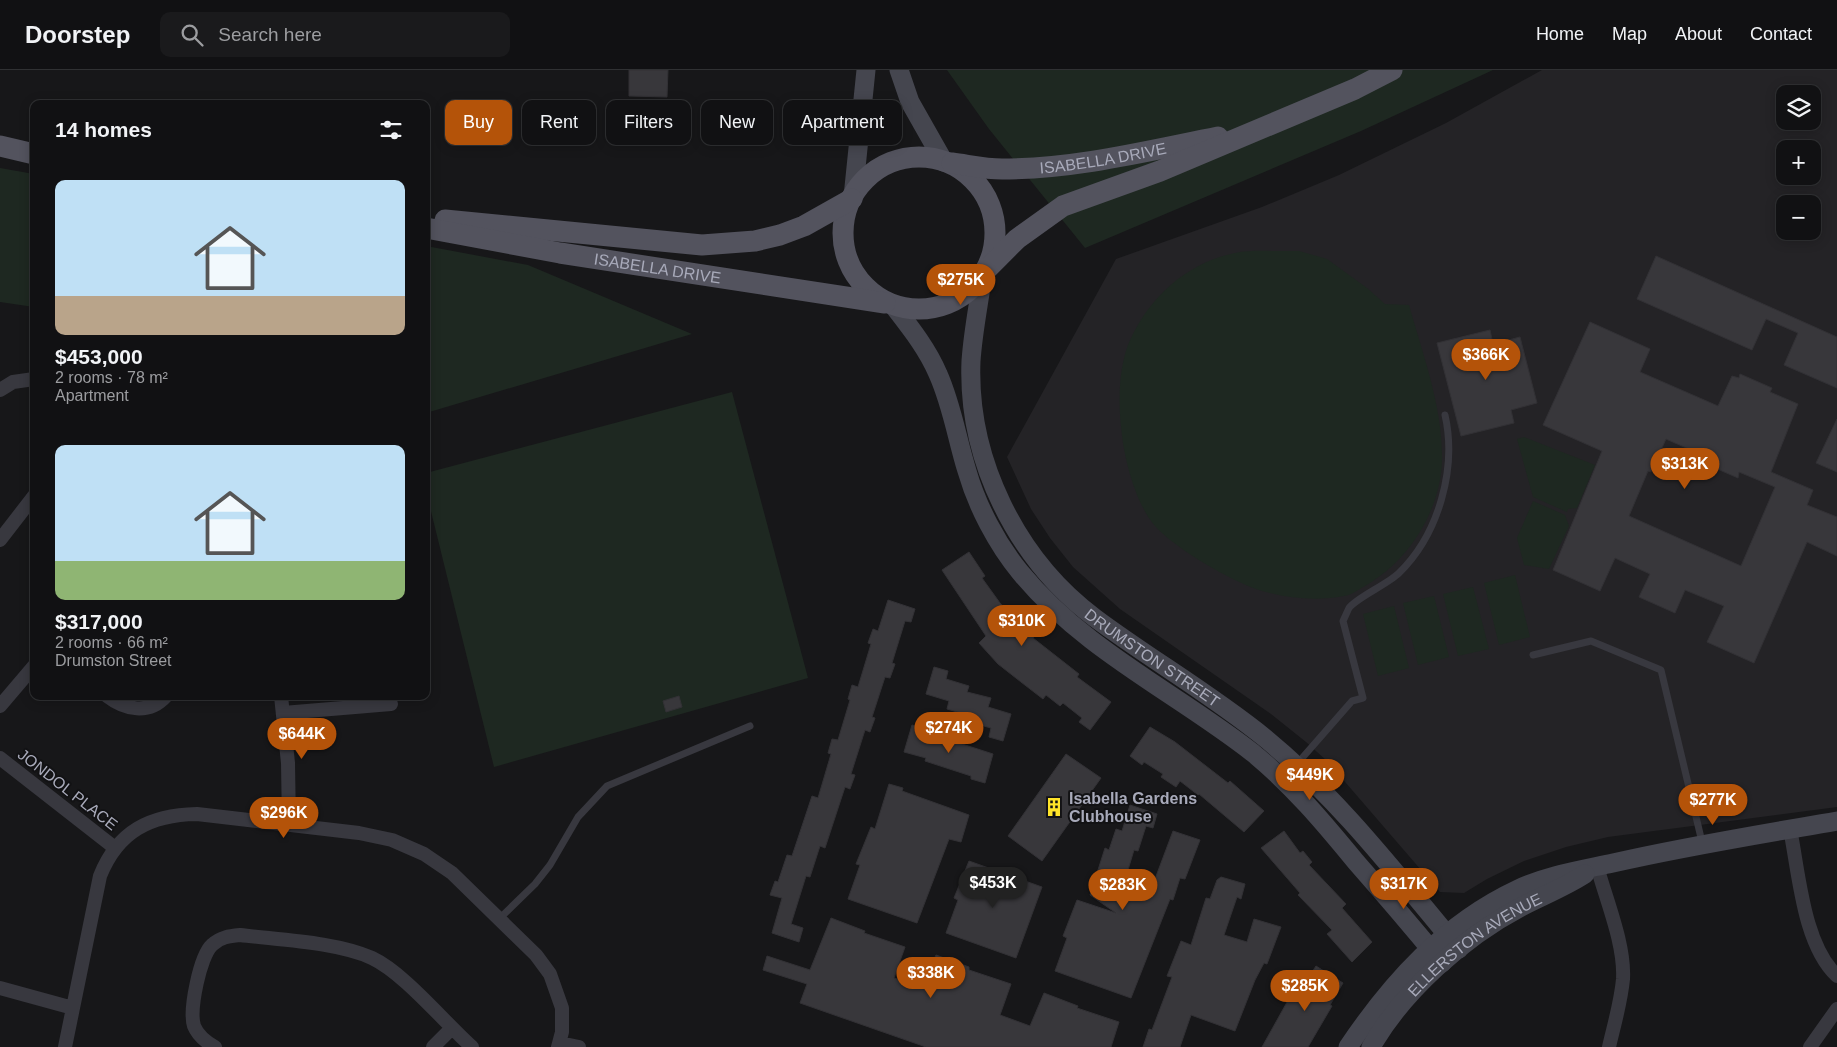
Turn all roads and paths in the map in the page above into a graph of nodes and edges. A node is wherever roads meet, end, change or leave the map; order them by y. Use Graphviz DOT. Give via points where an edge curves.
graph roads {
  1 [pos="866,70"];
  2 [pos="899,70"];
  3 [pos="1392,70"];
  4 [pos="1258,129"];
  5 [pos="0,146"];
  6 [pos="30,153"];
  7 [pos="946,162"];
  8 [pos="852,198"];
  9 [pos="430,218"];
  10 [pos="430,229"];
  11 [pos="984,272"];
  12 [pos="891,304"];
  13 [pos="30,380"];
  14 [pos="0,390"];
  15 [pos="1445,415"];
  16 [pos="30,501"];
  17 [pos="0,540"];
  18 [pos="1533,655"];
  19 [pos="30,671"];
  20 [pos="112,700"];
  21 [pos="163,700"];
  22 [pos="281,700"];
  23 [pos="391,704"];
  24 [pos="0,706"];
  25 [pos="283,713"];
  26 [pos="750,726"];
  27 [pos="0,758"];
  28 [pos="1297,778"];
  29 [pos="1837,820"];
  30 [pos="289,825"];
  31 [pos="1790,829"];
  32 [pos="1702,845"];
  33 [pos="115,848"];
  34 [pos="1597,866"];
  35 [pos="499,919"];
  36 [pos="1446,934"];
  37 [pos="1430,948"];
  38 [pos="1458,949"];
  39 [pos="1442,963"];
  40 [pos="1837,976"];
  41 [pos="0,988"];
  42 [pos="72,1008"];
  43 [pos="1837,1009"];
  44 [pos="451,1029"];
  45 [pos="559,1045"];
  46 [pos="66,1047"];
  47 [pos="215,1047"];
  48 [pos="433,1047"];
  49 [pos="472,1047"];
  50 [pos="579,1047"];
  51 [pos="1348,1047"];
  52 [pos="1371,1047"];
  53 [pos="1609,1047"];
  54 [pos="1810,1047"];
  1 -- 8 [label="street"];
  2 -- 7 [label="street" via="910,102"];
  3 -- 4 [label="main road, ISABELLA DRIVE"];
  4 -- 7 [label="main road, ISABELLA DRIVE" via="1092,162 1048,167 1000,169"];
  4 -- 11 [label="main road, ISABELLA DRIVE" via="1160,171 1063,206 1017,239"];
  5 -- 6 [label="main road"];
  7 -- 8 [label="main road" via="921,158 895,162 872,174"];
  7 -- 11 [label="main road" via="974,181 991,208 994,247"];
  8 -- 9 [label="main road, ISABELLA DRIVE" via="804,226 780,235 755,241 702,245"];
  8 -- 12 [label="main road" via="843,230 847,257 869,290"];
  10 -- 12 [label="main road, ISABELLA DRIVE" via="560,253"];
  11 -- 12 [label="main road" via="968,291 945,304 918,309"];
  11 -- 28 [label="street, DRUMSTON STREET" via="974,329 972,396 984,461 1011,522 1061,589 1093,617 1259,733"];
  12 -- 28 [label="street, DRUMSTON STREET" via="918,337 938,373 974,493 993,532 1018,570 1049,606 1084,636 1253,754"];
  13 -- 14 [label="street" via="13,382"];
  15 -- 28 [label="lane" via="1449,431 1449,466 1427,538 1399,573 1350,606 1343,621 1363,698 1352,701 1303,757"];
  16 -- 17 [label="street"];
  18 -- 32 [label="lane" via="1591,641 1661,670"];
  19 -- 24 [label="street"];
  20 -- 21 [label="street" via="129,708 141,709"];
  22 -- 25 [label="street"];
  23 -- 25 [label="street"];
  25 -- 30 [label="street"];
  26 -- 35 [label="lane" via="607,786 578,816 550,865 535,884"];
  27 -- 33 [label="street, JONDOL PLACE"];
  28 -- 36 [label="street, DRUMSTON STREET" via="1342,810"];
  28 -- 37 [label="street, DRUMSTON STREET"];
  29 -- 31 [label="street, ELLERSTON AVENUE"];
  30 -- 33 [label="street" via="174,814 141,826"];
  30 -- 35 [label="street" via="392,840 424,854 452,873"];
  31 -- 32 [label="street, ELLERSTON AVENUE"];
  31 -- 40 [label="street" via="1810,932 1822,958"];
  32 -- 34 [label="street, ELLERSTON AVENUE"];
  33 -- 42 [label="street" via="100,876"];
  34 -- 36 [label="street, ELLERSTON AVENUE" via="1557,875 1518,889 1482,908"];
  34 -- 38 [label="street, ELLERSTON AVENUE" via="1513,912"];
  34 -- 53 [label="street" via="1623,967 1620,1002"];
  35 -- 45 [label="street" via="536,955 550,974 562,1008"];
  36 -- 37 [label="street, ELLERSTON AVENUE"];
  36 -- 38 [label="street, DRUMSTON STREET"];
  37 -- 39 [label="street, DRUMSTON STREET"];
  37 -- 51 [label="street, ELLERSTON AVENUE" via="1387,992"];
  38 -- 39 [label="street, ELLERSTON AVENUE"];
  39 -- 52 [label="street, ELLERSTON AVENUE" via="1405,1001"];
  41 -- 42 [label="street"];
  42 -- 46 [label="street"];
  43 -- 54 [label="street"];
  44 -- 47 [label="street" via="396,974 373,959 348,949 240,935 223,937 213,943 202,964 192,1014 198,1034"];
  44 -- 48 [label="street"];
  44 -- 49 [label="street"];
  45 -- 50 [label="street"];
}
